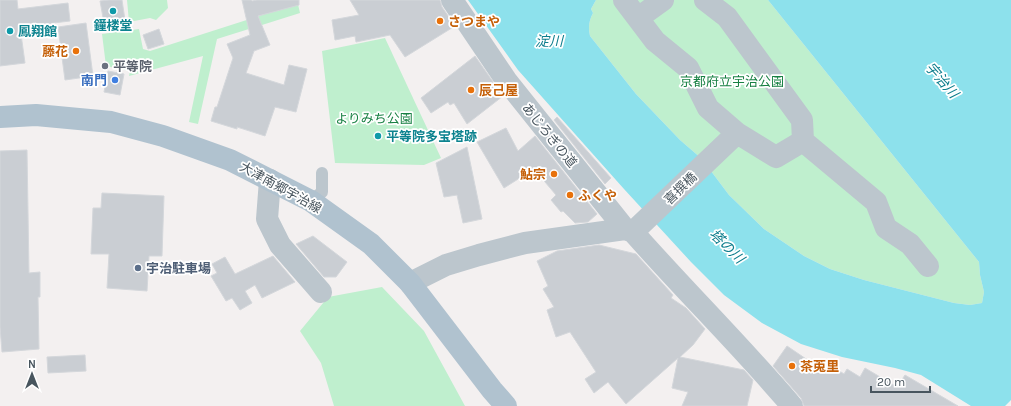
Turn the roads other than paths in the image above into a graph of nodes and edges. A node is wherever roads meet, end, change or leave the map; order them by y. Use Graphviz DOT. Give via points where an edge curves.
graph roads {
  1 [pos="452,0"];
  2 [pos="624,0"];
  3 [pos="663,0"];
  4 [pos="705,0"];
  5 [pos="638,18"];
  6 [pos="0,117"];
  7 [pos="732,138"];
  8 [pos="803,142"];
  9 [pos="322,173"];
  10 [pos="270,180"];
  11 [pos="311,202"];
  12 [pos="634,227"];
  13 [pos="928,266"];
  14 [pos="410,283"];
  15 [pos="321,292"];
  16 [pos="506,406"];
  17 [pos="792,406"];
  1 -- 12 [label="street, あじろぎの道" via="506,80"];
  2 -- 5 [label="street"];
  3 -- 5 [label="street"];
  4 -- 8 [label="street" via="727,18 802,120"];
  5 -- 7 [label="street" via="654,41 688,68 708,108"];
  6 -- 10 [label="main road, 大津南郷宇治線" via="36,115 111,122 163,136 230,160"];
  7 -- 8 [label="street" via="776,157"];
  7 -- 12 [label="street, 喜撰橋"];
  8 -- 13 [label="street" via="876,202 886,228 910,244"];
  9 -- 11 [label="lane" via="322,192"];
  10 -- 11 [label="main road, 大津南郷宇治線"];
  10 -- 15 [label="street" via="266,219 280,245"];
  11 -- 14 [label="main road, 大津南郷宇治線" via="371,244"];
  12 -- 14 [label="street" via="525,243 446,265"];
  12 -- 17 [label="street, あじろぎの道" via="678,283"];
  14 -- 16 [label="main road, 大津南郷宇治線"];
}
